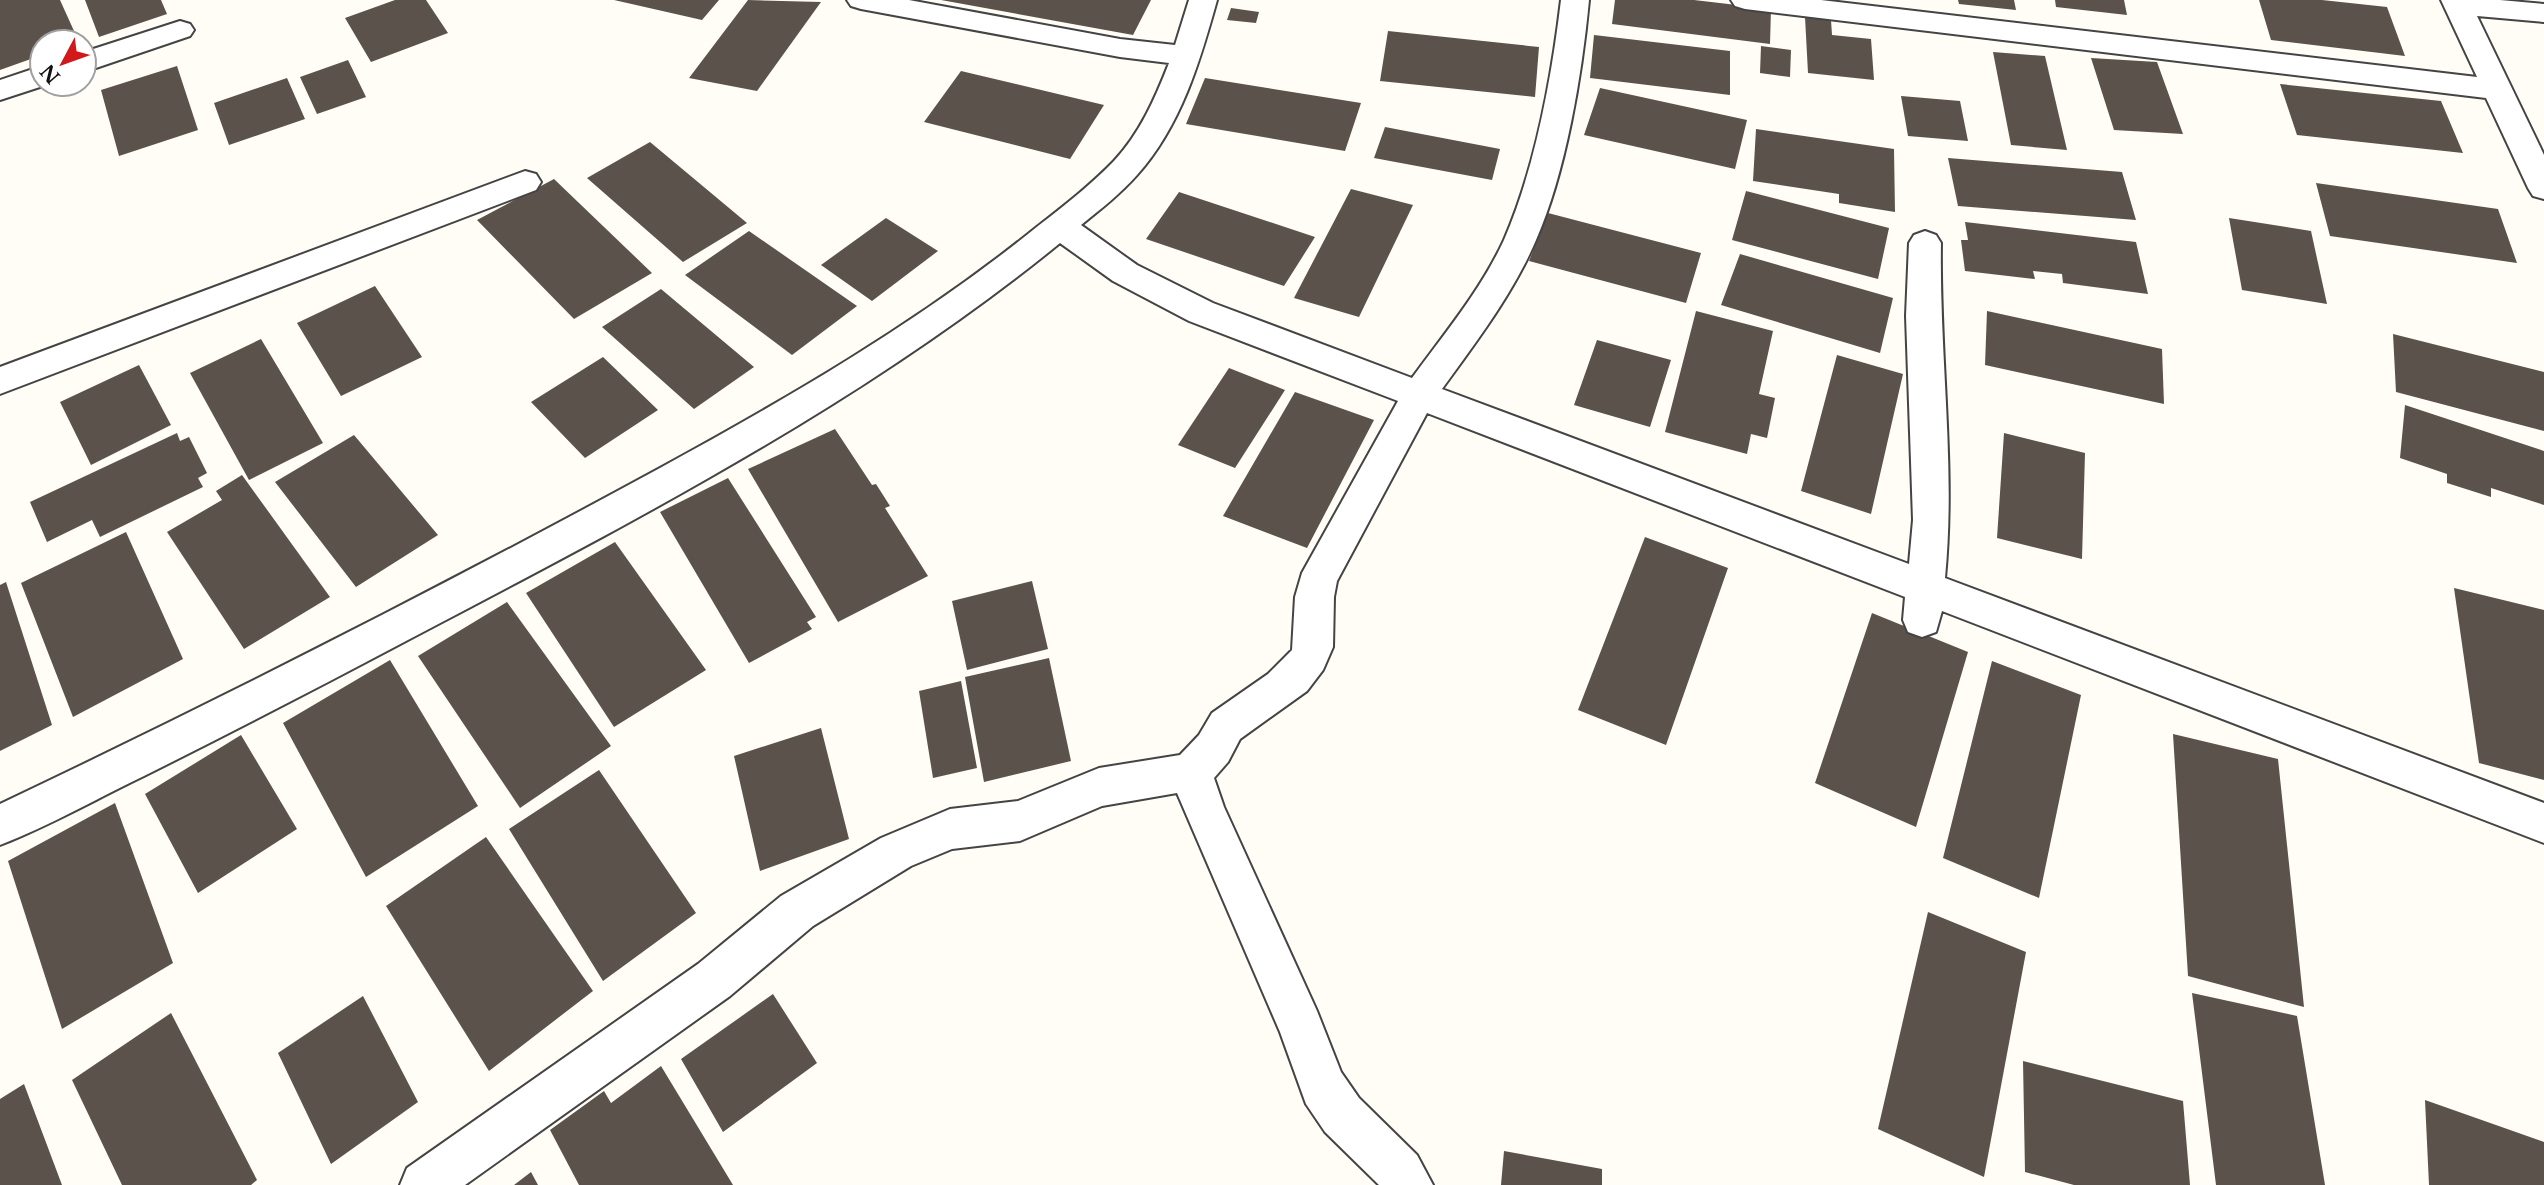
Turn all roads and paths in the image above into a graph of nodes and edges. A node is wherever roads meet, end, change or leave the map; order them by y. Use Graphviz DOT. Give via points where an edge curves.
graph roads {
  1 [pos="861,0"];
  2 [pos="1203,0"];
  3 [pos="1575,0"];
  4 [pos="1745,0"];
  5 [pos="2456,3"];
  6 [pos="2544,13"];
  7 [pos="180,30"];
  8 [pos="1187,56"];
  9 [pos="98,57"];
  10 [pos="28,81"];
  11 [pos="2497,89"];
  12 [pos="0,90"];
  13 [pos="525,182"];
  14 [pos="2544,188"];
  15 [pos="1059,226"];
  16 [pos="1925,243"];
  17 [pos="0,381"];
  18 [pos="1419,396"];
  19 [pos="1924,604"];
  20 [pos="1191,772"];
  21 [pos="2544,822"];
  22 [pos="0,825"];
  23 [pos="424,1185"];
  24 [pos="1409,1185"];
  1 -- 8 [label="street" via="1119,48"];
  2 -- 8 [label="street"];
  3 -- 18 [label="street" via="1569,54 1541,180 1520,240 1486,302"];
  4 -- 11 [label="street"];
  5 -- 6 [label="street"];
  5 -- 11 [label="street"];
  7 -- 9 [label="street"];
  8 -- 15 [label="street" via="1160,121 1135,157"];
  10 -- 12 [label="street"];
  11 -- 14 [label="street"];
  13 -- 17 [label="street"];
  15 -- 18 [label="street" via="1125,273 1170,298"];
  15 -- 22 [label="street" via="930,325 789,413 380,636"];
  16 -- 19 [label="street" via="1923,316 1932,520"];
  18 -- 19 [label="street"];
  18 -- 20 [label="street" via="1330,561 1319,573 1311,656 1291,680 1223,728 1216,746"];
  19 -- 21 [label="street"];
  20 -- 23 [label="street" via="1099,787 1020,821 950,829 896,852 797,911 714,980"];
  20 -- 24 [label="street" via="1323,1087 1342,1115"];
}
